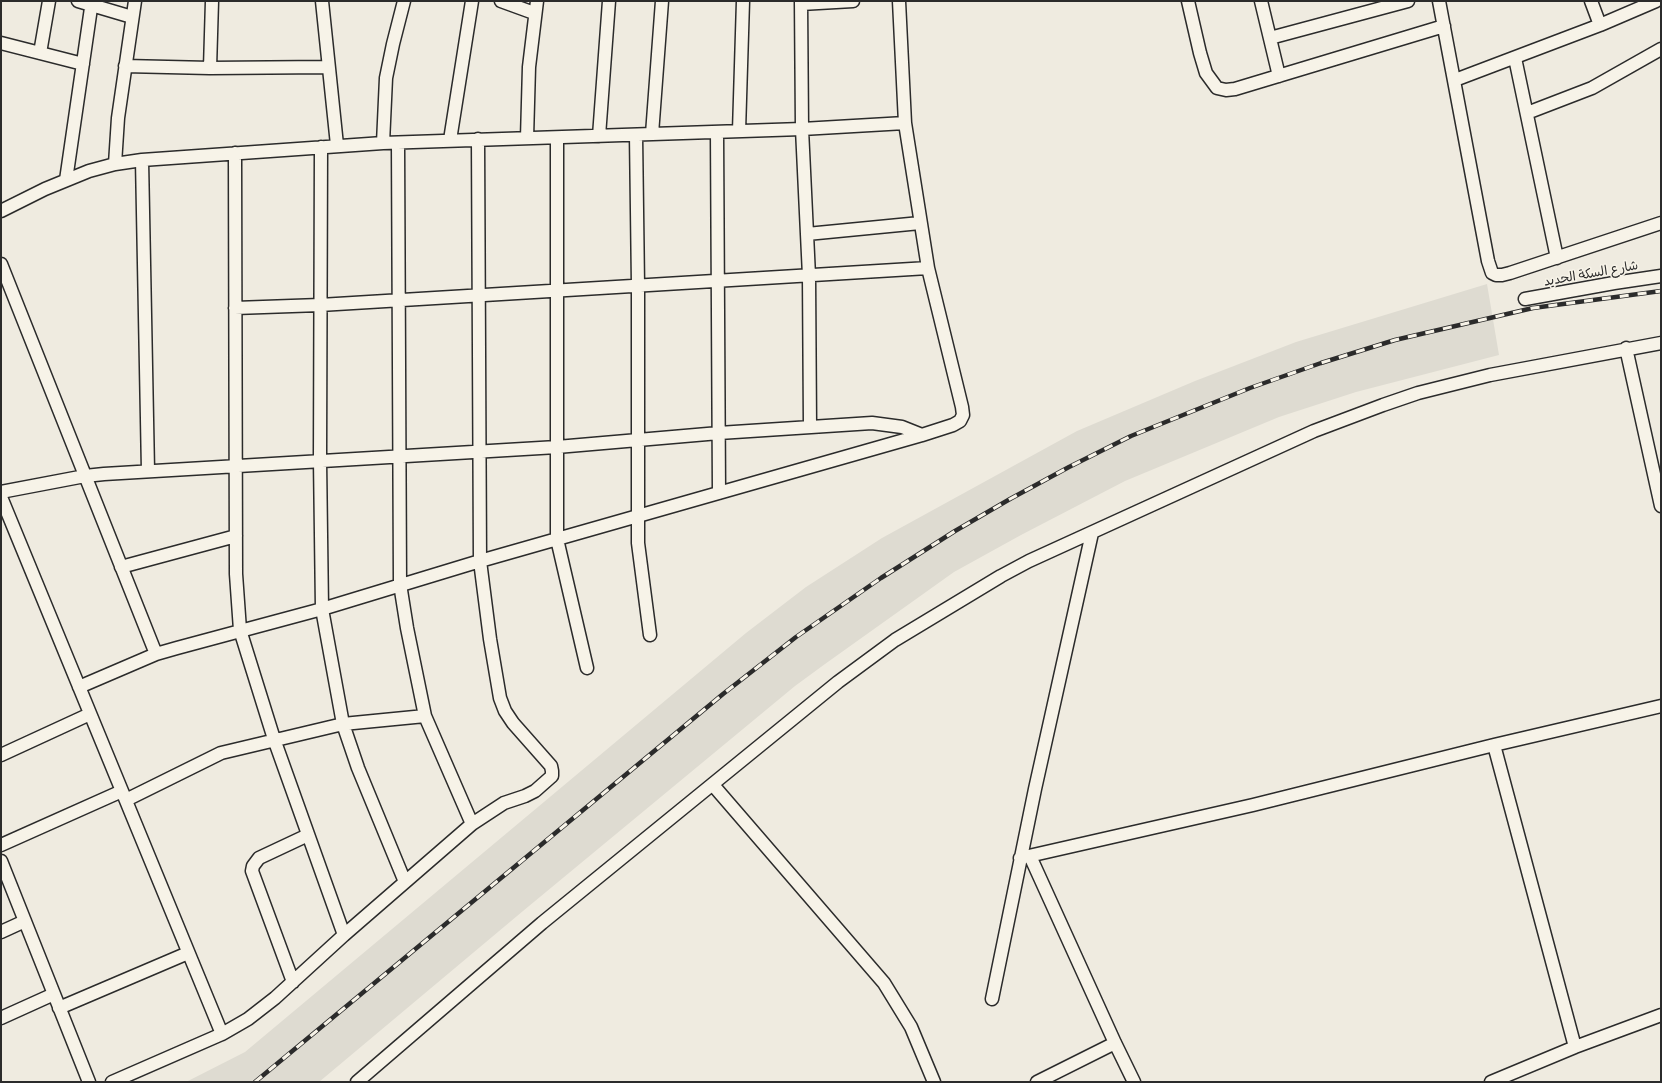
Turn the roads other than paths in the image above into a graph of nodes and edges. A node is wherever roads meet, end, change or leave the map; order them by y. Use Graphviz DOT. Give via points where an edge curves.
graph roads {
  1 [pos="49,1"];
  2 [pos="78,1"];
  3 [pos="135,1"];
  4 [pos="212,1"];
  5 [pos="322,1"];
  6 [pos="404,1"];
  7 [pos="472,1"];
  8 [pos="500,1"];
  9 [pos="609,1"];
  10 [pos="662,1"];
  11 [pos="742,1"];
  12 [pos="853,1"];
  13 [pos="899,1"];
  14 [pos="1188,1"];
  15 [pos="1261,1"];
  16 [pos="1408,1"];
  17 [pos="1439,1"];
  18 [pos="1591,1"];
  19 [pos="1656,1"];
  20 [pos="92,3"];
  21 [pos="801,3"];
  22 [pos="535,7"];
  23 [pos="132,17"];
  24 [pos="1600,25"];
  25 [pos="1444,26"];
  26 [pos="1270,38"];
  27 [pos="1,43"];
  28 [pos="1661,49"];
  29 [pos="40,53"];
  30 [pos="1515,58"];
  31 [pos="83,64"];
  32 [pos="125,66"];
  33 [pos="328,66"];
  34 [pos="210,68"];
  35 [pos="1279,76"];
  36 [pos="1455,80"];
  37 [pos="1527,113"];
  38 [pos="905,124"];
  39 [pos="802,129"];
  40 [pos="739,131"];
  41 [pos="717,132"];
  42 [pos="652,134"];
  43 [pos="636,135"];
  44 [pos="600,136"];
  45 [pos="527,138"];
  46 [pos="557,138"];
  47 [pos="478,139"];
  48 [pos="450,140"];
  49 [pos="398,142"];
  50 [pos="383,143"];
  51 [pos="337,146"];
  52 [pos="321,147"];
  53 [pos="235,153"];
  54 [pos="142,160"];
  55 [pos="115,164"];
  56 [pos="66,180"];
  57 [pos="1,211"];
  58 [pos="1661,223"];
  59 [pos="920,224"];
  60 [pos="807,234"];
  61 [pos="1557,258"];
  62 [pos="1,264"];
  63 [pos="928,268"];
  64 [pos="809,276"];
  65 [pos="1661,276"];
  66 [pos="718,281"];
  67 [pos="638,286"];
  68 [pos="557,291"];
  69 [pos="479,296"];
  70 [pos="1525,299"];
  71 [pos="400,301"];
  72 [pos="320,305"];
  73 [pos="235,308"];
  74 [pos="1661,343"];
  75 [pos="1626,348"];
  76 [pos="810,427"];
  77 [pos="719,433"];
  78 [pos="922,435"];
  79 [pos="638,441"];
  80 [pos="557,447"];
  81 [pos="479,452"];
  82 [pos="401,456"];
  83 [pos="320,460"];
  84 [pos="235,465"];
  85 [pos="148,471"];
  86 [pos="85,476"];
  87 [pos="1,492"];
  88 [pos="719,493"];
  89 [pos="1,497"];
  90 [pos="1661,506"];
  91 [pos="638,516"];
  92 [pos="1092,533"];
  93 [pos="236,536"];
  94 [pos="557,539"];
  95 [pos="480,561"];
  96 [pos="121,567"];
  97 [pos="400,584"];
  98 [pos="322,609"];
  99 [pos="240,630"];
  100 [pos="650,634"];
  101 [pos="156,654"];
  102 [pos="587,668"];
  103 [pos="79,687"];
  104 [pos="1661,706"];
  105 [pos="90,714"];
  106 [pos="425,716"];
  107 [pos="343,724"];
  108 [pos="274,739"];
  109 [pos="1494,745"];
  110 [pos="1,755"];
  111 [pos="714,785"];
  112 [pos="124,796"];
  113 [pos="472,824"];
  114 [pos="308,835"];
  115 [pos="1,846"];
  116 [pos="1025,857"];
  117 [pos="1,861"];
  118 [pos="405,882"];
  119 [pos="25,921"];
  120 [pos="1,932"];
  121 [pos="344,935"];
  122 [pos="188,953"];
  123 [pos="293,982"];
  124 [pos="54,994"];
  125 [pos="992,999"];
  126 [pos="59,1008"];
  127 [pos="1661,1015"];
  128 [pos="1,1018"];
  129 [pos="222,1034"];
  130 [pos="1115,1043"];
  131 [pos="1575,1047"];
  132 [pos="89,1082"];
  133 [pos="112,1082"];
  134 [pos="357,1082"];
  135 [pos="934,1082"];
  136 [pos="1036,1082"];
  137 [pos="1134,1082"];
  138 [pos="1491,1082"];
  1 -- 29 [label="street"];
  2 -- 20 [label="street"];
  3 -- 23 [label="street"];
  4 -- 34 [label="street"];
  5 -- 33 [label="street"];
  6 -- 50 [label="street" via="386,78"];
  7 -- 48 [label="street"];
  8 -- 22 [label="street"];
  9 -- 44 [label="street"];
  10 -- 42 [label="street"];
  11 -- 40 [label="street"];
  12 -- 21 [label="street"];
  13 -- 38 [label="street"];
  14 -- 35 [label="street" via="1206,73 1217,88 1235,89"];
  15 -- 26 [label="street"];
  16 -- 26 [label="street"];
  17 -- 25 [label="street"];
  18 -- 24 [label="street"];
  19 -- 24 [label="street"];
  20 -- 23 [label="street"];
  20 -- 31 [label="street"];
  21 -- 39 [label="street"];
  22 -- 45 [label="street" via="527,100"];
  23 -- 32 [label="street"];
  24 -- 30 [label="street"];
  25 -- 35 [label="street"];
  25 -- 36 [label="street"];
  26 -- 35 [label="street"];
  27 -- 29 [label="street"];
  28 -- 37 [label="street" via="1592,88"];
  29 -- 31 [label="street"];
  30 -- 36 [label="street"];
  30 -- 37 [label="street"];
  31 -- 56 [label="street"];
  32 -- 34 [label="street"];
  32 -- 55 [label="street"];
  33 -- 34 [label="street"];
  33 -- 51 [label="street"];
  36 -- 61 [label="street" via="1492,273 1502,276"];
  37 -- 61 [label="street"];
  38 -- 39 [label="street"];
  38 -- 59 [label="street"];
  39 -- 40 [label="street"];
  39 -- 60 [label="street"];
  40 -- 41 [label="street"];
  41 -- 42 [label="street"];
  41 -- 66 [label="street"];
  42 -- 43 [label="street"];
  43 -- 44 [label="street"];
  43 -- 67 [label="street"];
  44 -- 46 [label="street"];
  45 -- 46 [label="street"];
  45 -- 47 [label="street"];
  46 -- 68 [label="street"];
  47 -- 48 [label="street"];
  47 -- 69 [label="street"];
  48 -- 49 [label="street"];
  49 -- 50 [label="street"];
  49 -- 71 [label="street"];
  50 -- 51 [label="street"];
  51 -- 52 [label="street"];
  52 -- 53 [label="street"];
  52 -- 72 [label="street"];
  53 -- 54 [label="street"];
  53 -- 73 [label="street"];
  54 -- 55 [label="street"];
  54 -- 85 [label="street"];
  55 -- 56 [label="street"];
  56 -- 57 [label="street"];
  58 -- 61 [label="street"];
  59 -- 60 [label="street"];
  59 -- 63 [label="street"];
  60 -- 64 [label="street"];
  62 -- 86 [label="street"];
  63 -- 64 [label="street"];
  63 -- 78 [label="street" via="963,415 960,421 953,425"];
  64 -- 66 [label="street"];
  64 -- 76 [label="street"];
  65 -- 70 [label="street, شارع السكة الحديد"];
  66 -- 67 [label="street"];
  66 -- 77 [label="street"];
  67 -- 68 [label="street"];
  67 -- 79 [label="street"];
  68 -- 69 [label="street"];
  68 -- 80 [label="street"];
  69 -- 71 [label="street"];
  69 -- 81 [label="street"];
  71 -- 72 [label="street"];
  71 -- 82 [label="street"];
  72 -- 73 [label="street"];
  72 -- 83 [label="street"];
  73 -- 84 [label="street"];
  74 -- 75 [label="street"];
  75 -- 90 [label="street"];
  75 -- 92 [label="street" via="1483,376 1383,405 1314,431"];
  76 -- 77 [label="street"];
  76 -- 78 [label="street" via="888,424"];
  77 -- 79 [label="street"];
  77 -- 88 [label="street"];
  78 -- 88 [label="street"];
  79 -- 80 [label="street"];
  79 -- 91 [label="street"];
  80 -- 81 [label="street"];
  80 -- 94 [label="street"];
  81 -- 82 [label="street"];
  81 -- 95 [label="street"];
  82 -- 83 [label="street"];
  82 -- 97 [label="street"];
  83 -- 84 [label="street"];
  83 -- 98 [label="street"];
  84 -- 85 [label="street"];
  84 -- 93 [label="street"];
  85 -- 86 [label="street"];
  86 -- 87 [label="street"];
  86 -- 96 [label="street"];
  88 -- 91 [label="street"];
  89 -- 103 [label="street"];
  91 -- 94 [label="street"];
  91 -- 100 [label="street" via="640,568"];
  92 -- 111 [label="street" via="1007,573 895,640 838,682"];
  92 -- 116 [label="street"];
  93 -- 96 [label="street"];
  93 -- 99 [label="street"];
  94 -- 95 [label="street"];
  94 -- 102 [label="street"];
  95 -- 97 [label="street"];
  95 -- 113 [label="street" via="500,698 513,723 551,766 552,776 535,791 504,803"];
  96 -- 101 [label="street"];
  97 -- 98 [label="street"];
  97 -- 106 [label="street"];
  98 -- 99 [label="street"];
  98 -- 107 [label="street"];
  99 -- 101 [label="street"];
  99 -- 108 [label="street"];
  101 -- 103 [label="street"];
  103 -- 105 [label="street"];
  104 -- 109 [label="street"];
  105 -- 110 [label="street"];
  105 -- 112 [label="street"];
  106 -- 107 [label="street"];
  106 -- 113 [label="street"];
  107 -- 108 [label="street"];
  107 -- 118 [label="street" via="358,768"];
  108 -- 112 [label="street" via="221,753"];
  108 -- 114 [label="street"];
  109 -- 116 [label="street" via="1253,805"];
  109 -- 131 [label="street"];
  111 -- 134 [label="street" via="542,923"];
  111 -- 135 [label="street" via="884,983 911,1027"];
  112 -- 115 [label="street"];
  112 -- 122 [label="street"];
  113 -- 118 [label="street"];
  114 -- 121 [label="street"];
  114 -- 123 [label="street" via="259,858 255,861 252,871"];
  116 -- 125 [label="street"];
  116 -- 130 [label="street"];
  117 -- 119 [label="street"];
  118 -- 121 [label="street"];
  119 -- 120 [label="street"];
  119 -- 124 [label="street"];
  121 -- 123 [label="street"];
  122 -- 126 [label="street"];
  122 -- 129 [label="street"];
  123 -- 129 [label="street" via="262,1010"];
  124 -- 126 [label="street"];
  124 -- 128 [label="street"];
  126 -- 132 [label="street"];
  127 -- 131 [label="street"];
  129 -- 133 [label="street"];
  130 -- 136 [label="street"];
  130 -- 137 [label="street"];
  131 -- 138 [label="street"];
}
